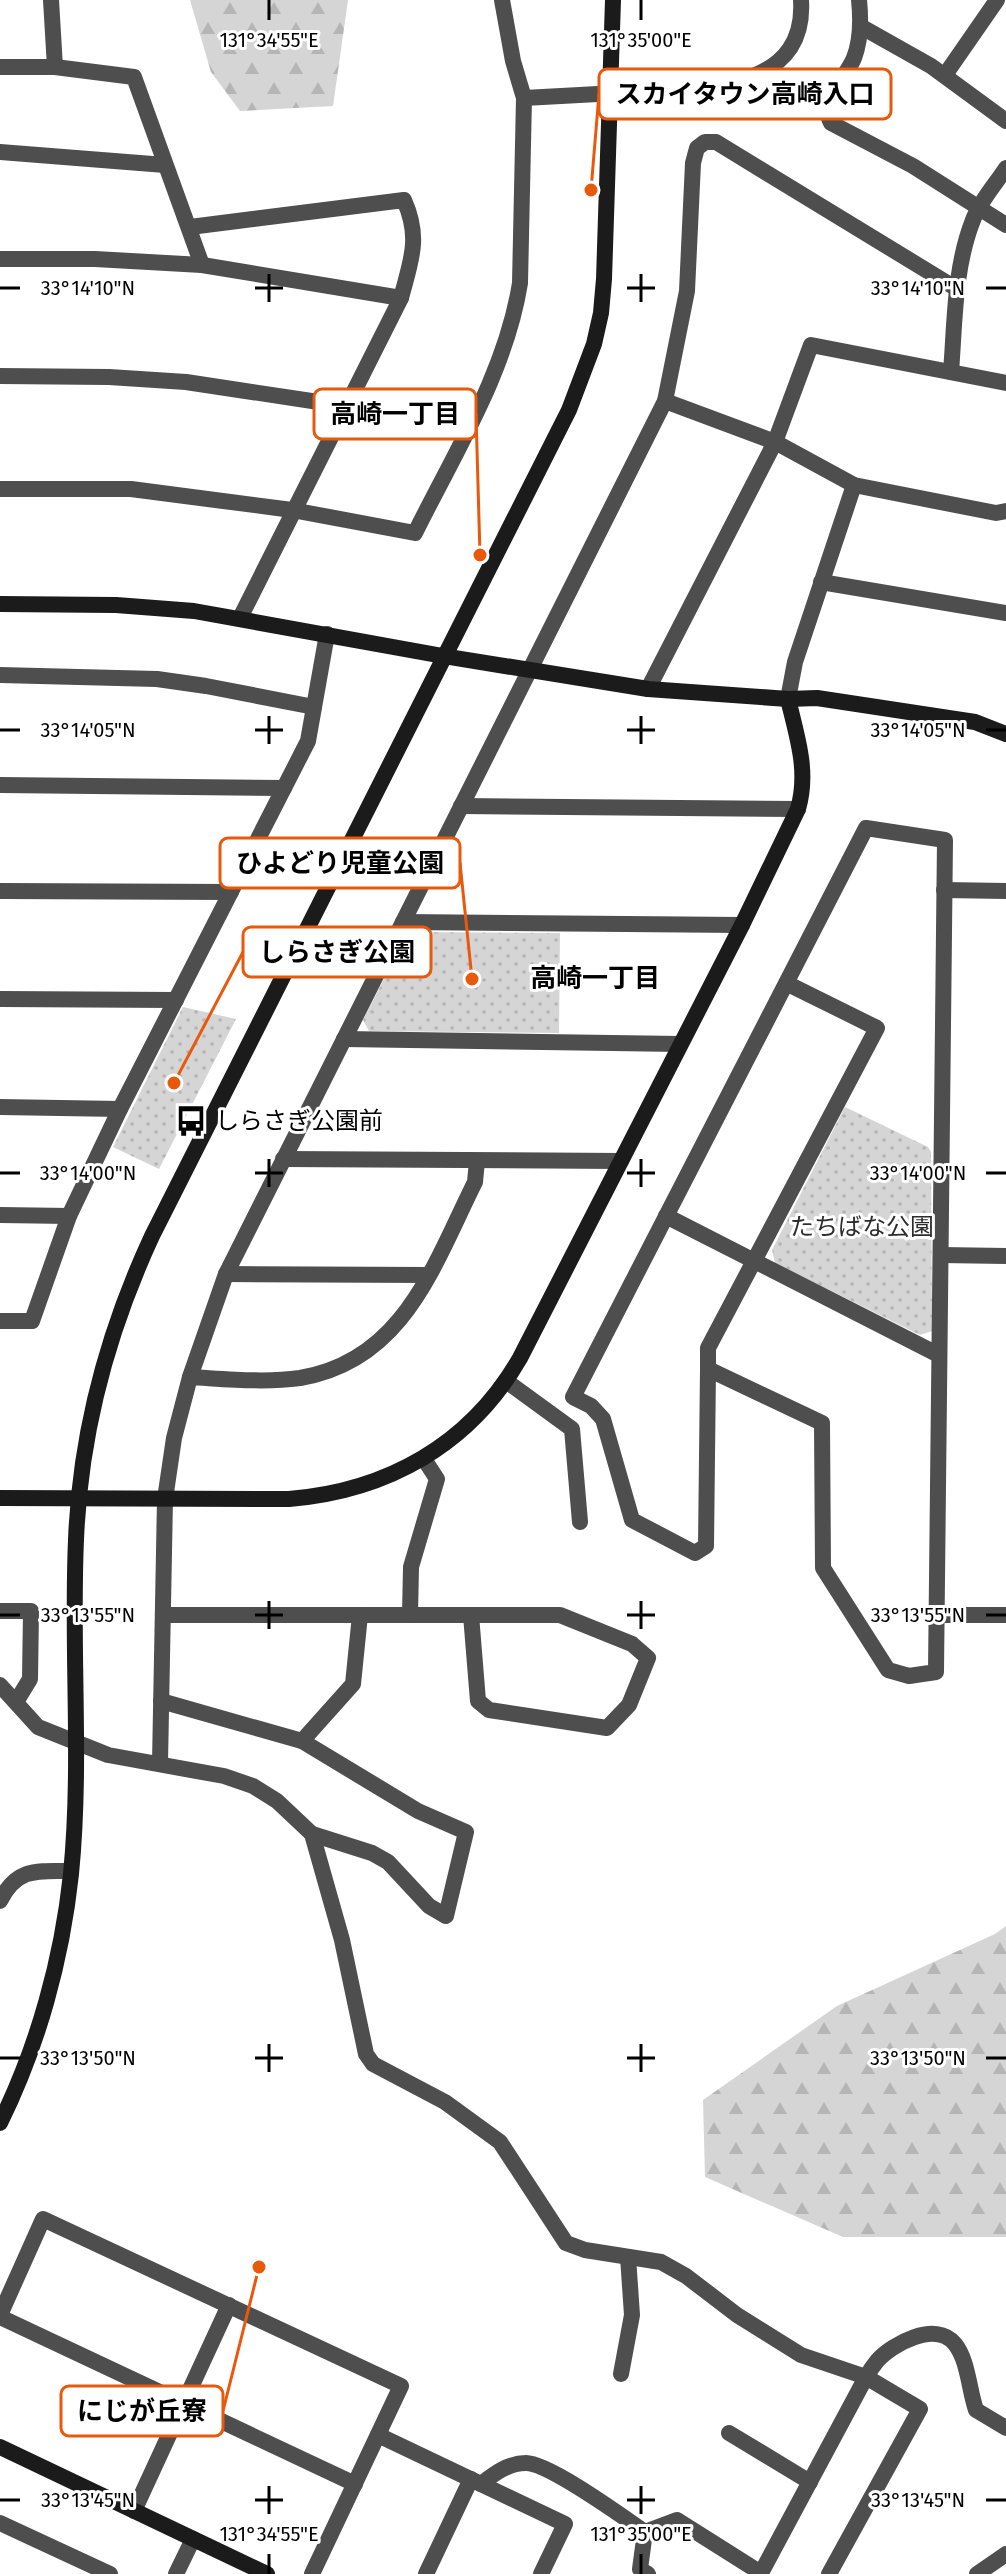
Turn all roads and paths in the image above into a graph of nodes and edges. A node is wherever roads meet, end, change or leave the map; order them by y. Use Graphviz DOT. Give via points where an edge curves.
graph roads {
  1 [pos="51,0"];
  2 [pos="502,0"];
  3 [pos="613,0"];
  4 [pos="801,0"];
  5 [pos="859,0"];
  6 [pos="997,0"];
  7 [pos="860,26"];
  8 [pos="0,67"];
  9 [pos="55,67"];
  10 [pos="945,75"];
  11 [pos="610,93"];
  12 [pos="524,98"];
  13 [pos="1006,121"];
  14 [pos="0,152"];
  15 [pos="165,165"];
  16 [pos="1006,168"];
  17 [pos="979,208"];
  18 [pos="1006,225"];
  19 [pos="190,227"];
  20 [pos="0,259"];
  21 [pos="202,265"];
  22 [pos="957,289"];
  23 [pos="401,298"];
  24 [pos="951,372"];
  25 [pos="0,376"];
  26 [pos="1006,383"];
  27 [pos="665,401"];
  28 [pos="345,406"];
  29 [pos="775,442"];
  30 [pos="854,485"];
  31 [pos="0,489"];
  32 [pos="292,510"];
  33 [pos="1006,511"];
  34 [pos="821,582"];
  35 [pos="0,604"];
  36 [pos="1006,613"];
  37 [pos="240,618"];
  38 [pos="327,634"];
  39 [pos="443,656"];
  40 [pos="529,670"];
  41 [pos="0,675"];
  42 [pos="648,689"];
  43 [pos="788,699"];
  44 [pos="314,707"];
  45 [pos="1006,734"];
  46 [pos="0,785"];
  47 [pos="284,788"];
  48 [pos="461,806"];
  49 [pos="798,809"];
  50 [pos="944,890"];
  51 [pos="0,891"];
  52 [pos="1006,891"];
  53 [pos="231,892"];
  54 [pos="403,922"];
  55 [pos="742,925"];
  56 [pos="786,983"];
  57 [pos="0,999"];
  58 [pos="176,1000"];
  59 [pos="344,1039"];
  60 [pos="680,1044"];
  61 [pos="0,1107"];
  62 [pos="120,1109"];
  63 [pos="283,1159"];
  64 [pos="477,1161"];
  65 [pos="621,1161"];
  66 [pos="0,1215"];
  67 [pos="69,1216"];
  68 [pos="666,1216"];
  69 [pos="941,1255"];
  70 [pos="1006,1256"];
  71 [pos="754,1261"];
  72 [pos="226,1274"];
  73 [pos="429,1275"];
  74 [pos="0,1321"];
  75 [pos="939,1355"];
  76 [pos="708,1369"];
  77 [pos="190,1377"];
  78 [pos="506,1381"];
  79 [pos="424,1459"];
  80 [pos="0,1498"];
  81 [pos="79,1498"];
  82 [pos="165,1499"];
  83 [pos="580,1522"];
  84 [pos="0,1611"];
  85 [pos="163,1615"];
  86 [pos="360,1615"];
  87 [pos="410,1615"];
  88 [pos="471,1615"];
  89 [pos="937,1615"];
  90 [pos="1006,1615"];
  91 [pos="0,1685"];
  92 [pos="161,1701"];
  93 [pos="16,1702"];
  94 [pos="302,1741"];
  95 [pos="160,1763"];
  96 [pos="312,1834"];
  97 [pos="71,1871"];
  98 [pos="0,1901"];
  99 [pos="7,2092"];
  100 [pos="0,2123"];
  101 [pos="628,2257"];
  102 [pos="229,2305"];
  103 [pos="0,2316"];
  104 [pos="621,2374"];
  105 [pos="866,2377"];
  106 [pos="183,2403"];
  107 [pos="1006,2428"];
  108 [pos="729,2433"];
  109 [pos="378,2435"];
  110 [pos="0,2447"];
  111 [pos="476,2481"];
  112 [pos="810,2482"];
  113 [pos="355,2484"];
  114 [pos="134,2511"];
  115 [pos="0,2523"];
  116 [pos="645,2532"];
  117 [pos="193,2539"];
  118 [pos="1006,2554"];
  119 [pos="110,2574"];
  120 [pos="176,2574"];
  121 [pos="267,2574"];
  122 [pos="312,2574"];
  123 [pos="426,2574"];
  124 [pos="541,2574"];
  125 [pos="648,2574"];
  126 [pos="829,2574"];
  127 [pos="977,2574"];
  1 -- 9 [label="street"];
  2 -- 12 [label="street"];
  3 -- 11 [label="street"];
  4 -- 11 [label="street" via="799,28 789,48 748,80 713,88"];
  5 -- 7 [label="street"];
  6 -- 10 [label="street"];
  7 -- 10 [label="street"];
  7 -- 17 [label="street" via="854,58 827,108 831,123"];
  8 -- 9 [label="street"];
  9 -- 15 [label="street" via="134,77"];
  10 -- 13 [label="street"];
  11 -- 12 [label="street"];
  11 -- 39 [label="street" via="604,279 594,344 548,456"];
  12 -- 32 [label="street" via="516,309 494,373 415,533"];
  14 -- 15 [label="street"];
  15 -- 19 [label="street"];
  16 -- 17 [label="street"];
  17 -- 18 [label="street"];
  17 -- 22 [label="street"];
  19 -- 21 [label="street"];
  19 -- 23 [label="street" via="404,200 415,235"];
  20 -- 21 [label="street"];
  21 -- 23 [label="street"];
  22 -- 24 [label="street"];
  22 -- 27 [label="street" via="716,142 705,142 693,163 687,291"];
  23 -- 28 [label="street"];
  24 -- 26 [label="street"];
  24 -- 29 [label="street" via="811,345"];
  25 -- 28 [label="street" via="186,382"];
  27 -- 29 [label="street"];
  27 -- 40 [label="street"];
  28 -- 32 [label="street"];
  29 -- 30 [label="street"];
  29 -- 42 [label="street"];
  30 -- 33 [label="street"];
  30 -- 34 [label="street"];
  31 -- 32 [label="street" via="131,489"];
  32 -- 37 [label="street"];
  34 -- 36 [label="street"];
  34 -- 43 [label="street"];
  35 -- 37 [label="street" via="116,605"];
  37 -- 38 [label="street"];
  38 -- 39 [label="street"];
  38 -- 44 [label="street"];
  39 -- 40 [label="street"];
  39 -- 81 [label="street" via="134,1276 106,1357"];
  40 -- 42 [label="street"];
  40 -- 48 [label="street"];
  41 -- 44 [label="street" via="157,679"];
  42 -- 43 [label="street"];
  43 -- 45 [label="street" via="817,698 975,722"];
  43 -- 49 [label="street" via="803,761"];
  44 -- 47 [label="street" via="308,741"];
  46 -- 47 [label="street"];
  47 -- 53 [label="street"];
  48 -- 49 [label="street"];
  48 -- 54 [label="street"];
  49 -- 55 [label="street"];
  50 -- 52 [label="street"];
  50 -- 56 [label="street" via="945,840 866,828"];
  50 -- 69 [label="street"];
  51 -- 53 [label="street"];
  53 -- 58 [label="street"];
  54 -- 55 [label="street"];
  54 -- 59 [label="street"];
  55 -- 60 [label="street"];
  56 -- 68 [label="street"];
  56 -- 71 [label="street" via="877,1028"];
  57 -- 58 [label="street"];
  58 -- 62 [label="street"];
  59 -- 60 [label="street"];
  59 -- 63 [label="street"];
  60 -- 65 [label="street"];
  61 -- 62 [label="street"];
  62 -- 67 [label="street"];
  63 -- 64 [label="street"];
  63 -- 72 [label="street"];
  64 -- 65 [label="street"];
  64 -- 73 [label="street" via="475,1182"];
  65 -- 78 [label="street"];
  66 -- 67 [label="street"];
  67 -- 74 [label="street" via="32,1321"];
  68 -- 71 [label="street"];
  68 -- 76 [label="street" via="573,1397 603,1419 632,1520 695,1553 706,1546"];
  69 -- 70 [label="street"];
  69 -- 75 [label="street"];
  71 -- 75 [label="street"];
  71 -- 76 [label="street" via="708,1348"];
  72 -- 73 [label="street"];
  72 -- 77 [label="street"];
  73 -- 77 [label="street" via="401,1321 381,1341 331,1370 276,1380"];
  75 -- 89 [label="street"];
  76 -- 89 [label="street" via="822,1423 823,1568 888,1670 909,1676 936,1672"];
  77 -- 82 [label="street"];
  78 -- 79 [label="street" via="475,1418"];
  78 -- 83 [label="street" via="572,1429"];
  79 -- 82 [label="street" via="361,1486 320,1496"];
  79 -- 87 [label="street" via="437,1479 411,1567"];
  80 -- 81 [label="street"];
  81 -- 82 [label="street"];
  81 -- 97 [label="street"];
  82 -- 85 [label="street"];
  84 -- 93 [label="street" via="31,1611 30,1679"];
  85 -- 86 [label="street"];
  85 -- 92 [label="street"];
  86 -- 87 [label="street"];
  86 -- 94 [label="street" via="353,1684"];
  87 -- 88 [label="street"];
  88 -- 88 [label="street" via="560,1615 632,1644 648,1658 629,1705 607,1728 489,1710 478,1701"];
  89 -- 90 [label="street"];
  91 -- 93 [label="street"];
  92 -- 94 [label="street"];
  92 -- 95 [label="street"];
  93 -- 95 [label="street" via="38,1727 108,1755"];
  94 -- 96 [label="street" via="418,1811 466,1832 446,1916 429,1906 388,1862"];
  95 -- 96 [label="street" via="253,1786"];
  96 -- 101 [label="street" via="366,2054 373,2064 445,2102 500,2142 566,2243"];
  97 -- 98 [label="street" via="30,1871"];
  97 -- 99 [label="street" via="55,1969"];
  99 -- 100 [label="street"];
  101 -- 104 [label="street" via="632,2315"];
  101 -- 105 [label="street" via="661,2262 801,2355"];
  102 -- 103 [label="street" via="43,2219"];
  102 -- 106 [label="street"];
  102 -- 109 [label="street" via="401,2386"];
  103 -- 106 [label="street"];
  105 -- 107 [label="street" via="878,2360 916,2336 937,2333 961,2354 976,2410"];
  105 -- 112 [label="street"];
  105 -- 126 [label="street" via="920,2409"];
  106 -- 113 [label="street"];
  106 -- 114 [label="street"];
  108 -- 112 [label="street"];
  109 -- 111 [label="street"];
  109 -- 113 [label="street"];
  110 -- 114 [label="street"];
  111 -- 116 [label="street" via="504,2467 537,2465"];
  111 -- 123 [label="street"];
  111 -- 124 [label="street" via="565,2524"];
  112 -- 116 [label="street" via="761,2573 677,2520"];
  113 -- 122 [label="street"];
  114 -- 117 [label="street"];
  115 -- 119 [label="street"];
  116 -- 125 [label="street" via="640,2569"];
  117 -- 120 [label="street"];
  117 -- 121 [label="street"];
  118 -- 127 [label="street"];
}
